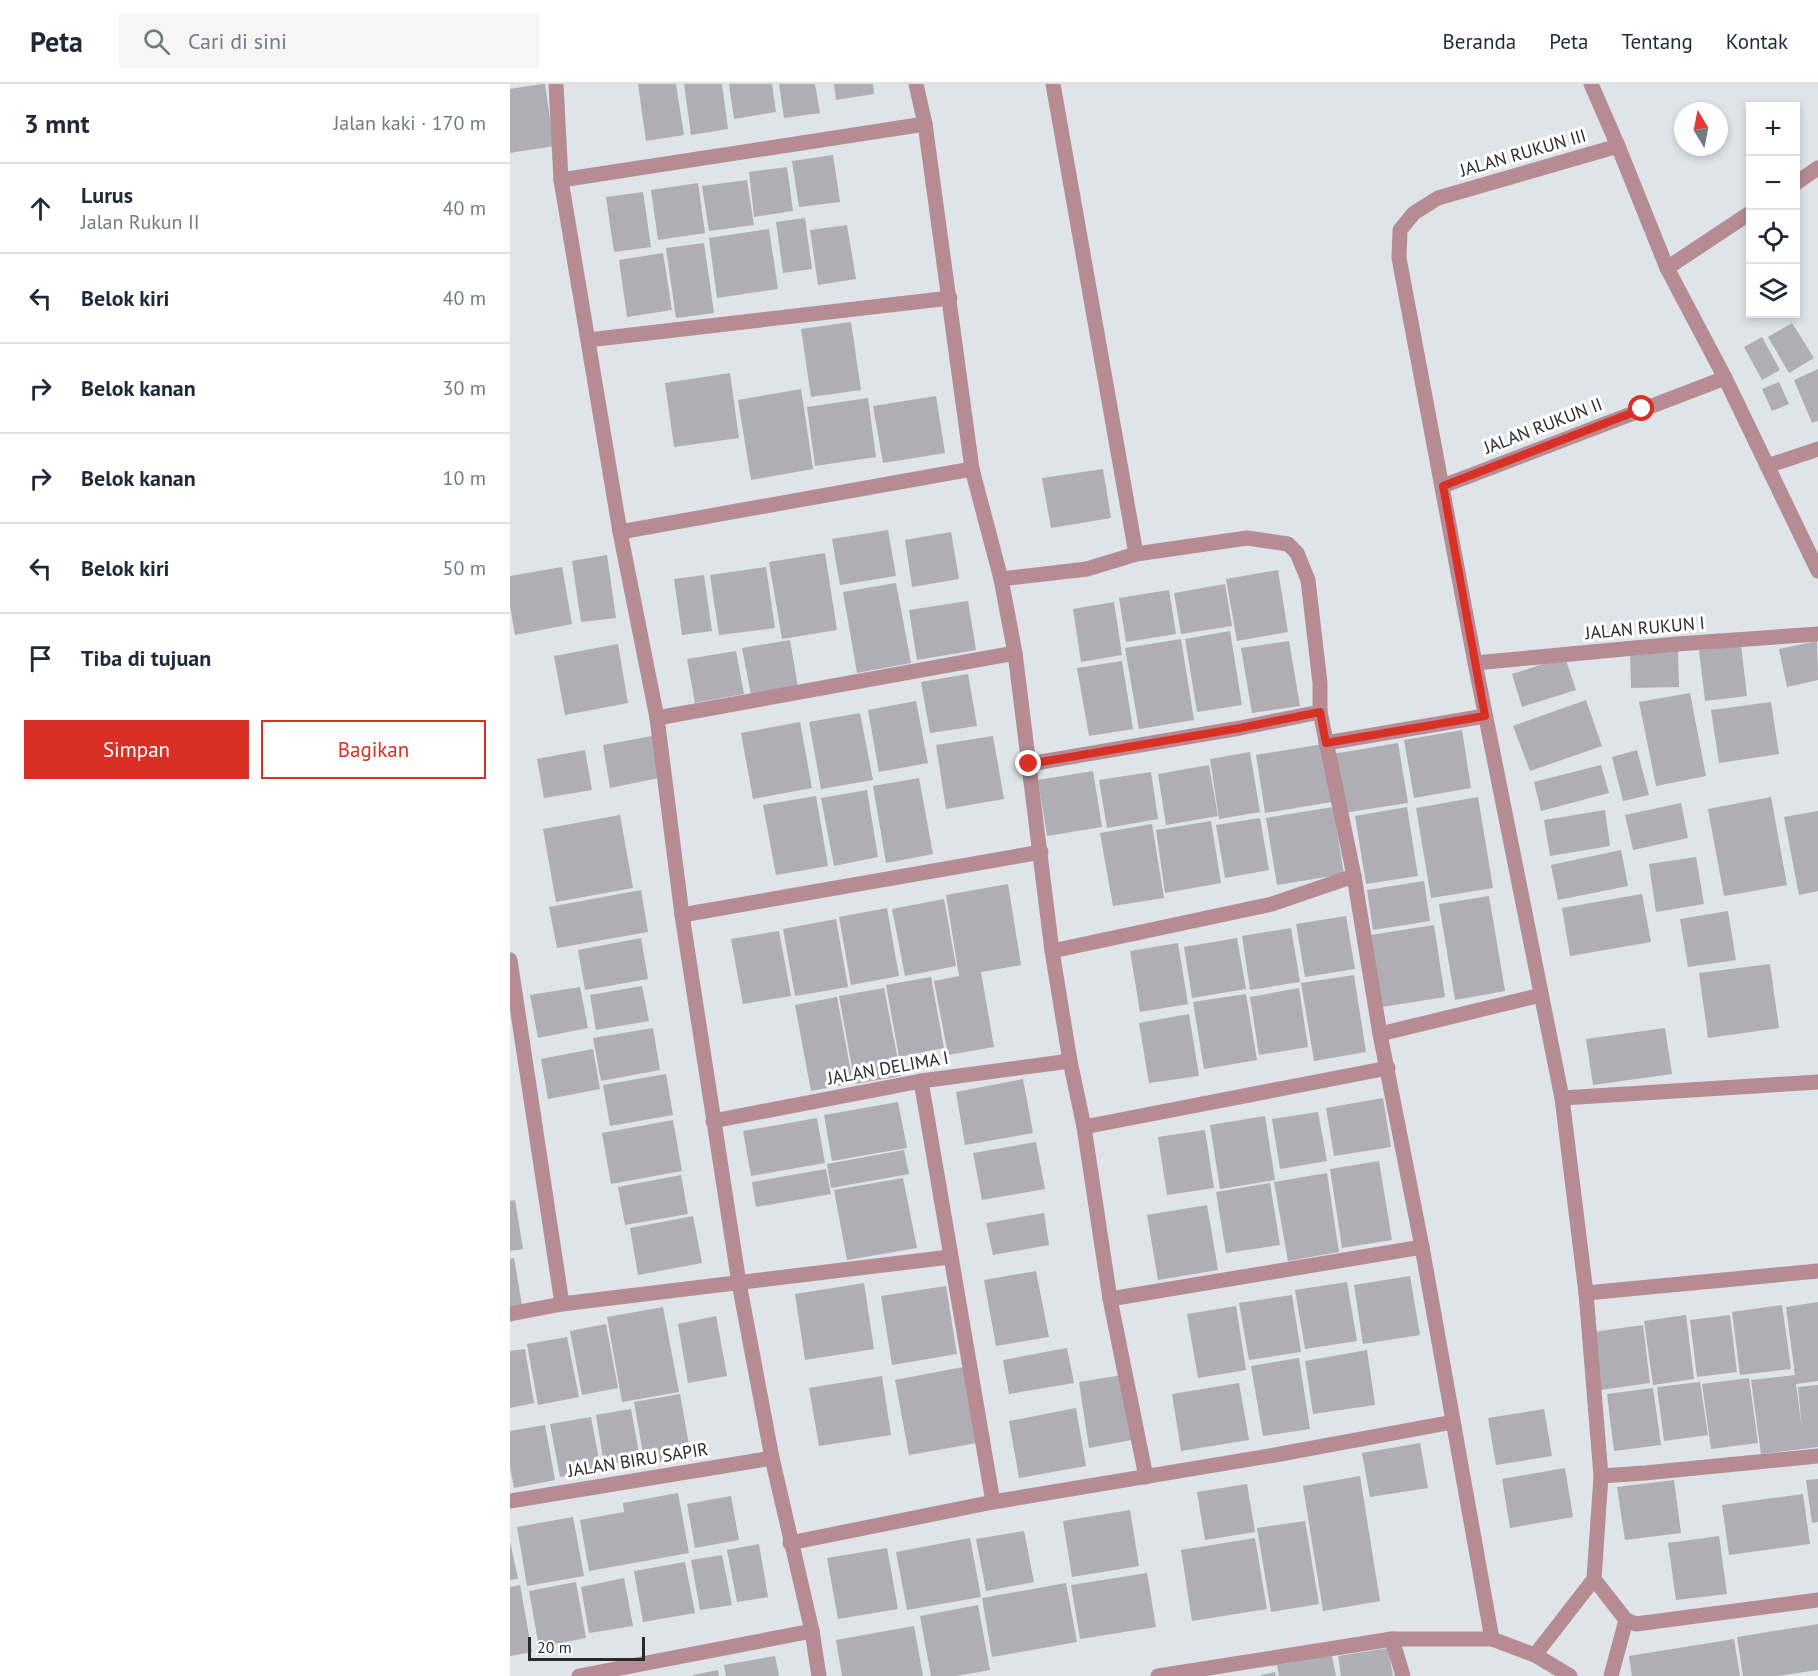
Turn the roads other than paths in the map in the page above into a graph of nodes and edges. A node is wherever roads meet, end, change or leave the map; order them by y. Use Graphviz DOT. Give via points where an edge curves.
graph roads {
  1 [pos="556,84"];
  2 [pos="916,84"];
  3 [pos="1053,84"];
  4 [pos="1591,84"];
  5 [pos="925,124"];
  6 [pos="1618,146"];
  7 [pos="1818,168"];
  8 [pos="561,180"];
  9 [pos="1800,180"];
  10 [pos="1746,216"];
  11 [pos="1667,268"];
  12 [pos="950,298"];
  13 [pos="588,340"];
  14 [pos="1725,378"];
  15 [pos="1818,449"];
  16 [pos="1767,466"];
  17 [pos="972,469"];
  18 [pos="1443,486"];
  19 [pos="620,532"];
  20 [pos="1136,554"];
  21 [pos="1818,571"];
  22 [pos="1001,579"];
  23 [pos="1818,634"];
  24 [pos="1016,653"];
  25 [pos="1475,663"];
  26 [pos="1320,712"];
  27 [pos="1485,716"];
  28 [pos="657,718"];
  29 [pos="1326,743"];
  30 [pos="1029,764"];
  31 [pos="1041,852"];
  32 [pos="1354,876"];
  33 [pos="682,915"];
  34 [pos="1052,951"];
  35 [pos="510,960"];
  36 [pos="1541,995"];
  37 [pos="1380,1034"];
  38 [pos="1070,1061"];
  39 [pos="1388,1068"];
  40 [pos="921,1081"];
  41 [pos="1818,1082"];
  42 [pos="1562,1098"];
  43 [pos="713,1121"];
  44 [pos="1084,1127"];
  45 [pos="1422,1247"];
  46 [pos="950,1257"];
  47 [pos="1818,1271"];
  48 [pos="739,1283"];
  49 [pos="1586,1293"];
  50 [pos="1110,1299"];
  51 [pos="562,1304"];
  52 [pos="510,1314"];
  53 [pos="1453,1422"];
  54 [pos="1818,1456"];
  55 [pos="772,1458"];
  56 [pos="1601,1476"];
  57 [pos="1146,1477"];
  58 [pos="510,1501"];
  59 [pos="993,1502"];
  60 [pos="790,1543"];
  61 [pos="1594,1579"];
  62 [pos="1818,1600"];
  63 [pos="1626,1620"];
  64 [pos="812,1631"];
  65 [pos="1392,1639"];
  66 [pos="1492,1639"];
  67 [pos="1535,1655"];
  68 [pos="579,1676"];
  69 [pos="819,1676"];
  70 [pos="1158,1676"];
  71 [pos="1403,1676"];
  72 [pos="1570,1676"];
  73 [pos="1611,1676"];
  1 -- 8 [label="street"];
  2 -- 5 [label="street"];
  3 -- 20 [label="street"];
  4 -- 6 [label="street"];
  5 -- 8 [label="street"];
  5 -- 12 [label="street"];
  6 -- 11 [label="street"];
  6 -- 18 [label="street, JALAN RUKUN III" via="1438,198 1414,213 1400,230 1400,258"];
  7 -- 9 [label="street"];
  8 -- 13 [label="street"];
  10 -- 11 [label="street"];
  11 -- 14 [label="street"];
  12 -- 13 [label="street"];
  12 -- 17 [label="street"];
  13 -- 19 [label="street"];
  14 -- 16 [label="street"];
  14 -- 18 [label="street, JALAN RUKUN II"];
  15 -- 16 [label="street"];
  16 -- 21 [label="street"];
  17 -- 19 [label="street"];
  17 -- 22 [label="street"];
  18 -- 25 [label="street, JALAN RUKUN III"];
  19 -- 28 [label="street"];
  20 -- 22 [label="street" via="1087,568"];
  20 -- 26 [label="street" via="1247,538 1288,544 1297,553 1308,580"];
  22 -- 24 [label="street"];
  23 -- 25 [label="street, JALAN RUKUN I"];
  24 -- 28 [label="street"];
  24 -- 30 [label="street"];
  25 -- 27 [label="street, JALAN RUKUN III"];
  26 -- 29 [label="street"];
  26 -- 30 [label="street"];
  27 -- 29 [label="street"];
  27 -- 36 [label="street, JALAN RUKUN III"];
  28 -- 33 [label="street"];
  29 -- 32 [label="street"];
  30 -- 31 [label="street"];
  31 -- 33 [label="street"];
  31 -- 34 [label="street"];
  32 -- 34 [label="street" via="1272,904"];
  32 -- 37 [label="street"];
  33 -- 43 [label="street"];
  34 -- 38 [label="street"];
  35 -- 51 [label="street"];
  36 -- 37 [label="street"];
  36 -- 42 [label="street, JALAN RUKUN III"];
  37 -- 39 [label="street"];
  38 -- 40 [label="street, JALAN DELIMA I"];
  38 -- 44 [label="street"];
  39 -- 44 [label="street"];
  39 -- 45 [label="street"];
  40 -- 43 [label="street, JALAN DELIMA I"];
  40 -- 46 [label="street"];
  41 -- 42 [label="street"];
  42 -- 49 [label="street, JALAN RUKUN III"];
  43 -- 48 [label="street"];
  44 -- 50 [label="street"];
  45 -- 50 [label="street"];
  45 -- 53 [label="street"];
  46 -- 48 [label="street"];
  46 -- 59 [label="street"];
  47 -- 49 [label="street"];
  48 -- 51 [label="street"];
  48 -- 55 [label="street"];
  49 -- 56 [label="street, JALAN RUKUN III"];
  50 -- 57 [label="street"];
  51 -- 52 [label="street"];
  53 -- 57 [label="street"];
  53 -- 66 [label="street"];
  54 -- 56 [label="street"];
  55 -- 58 [label="street, JALAN BIRU SAPIR"];
  55 -- 60 [label="street"];
  56 -- 61 [label="street, JALAN RUKUN III"];
  57 -- 59 [label="street"];
  59 -- 60 [label="street"];
  60 -- 64 [label="street"];
  61 -- 63 [label="street"];
  61 -- 67 [label="street"];
  62 -- 63 [label="street" via="1636,1624"];
  63 -- 73 [label="street"];
  64 -- 68 [label="street"];
  64 -- 69 [label="street"];
  65 -- 66 [label="street"];
  65 -- 70 [label="street"];
  65 -- 71 [label="street"];
  66 -- 67 [label="street"];
  67 -- 72 [label="street"];
}
